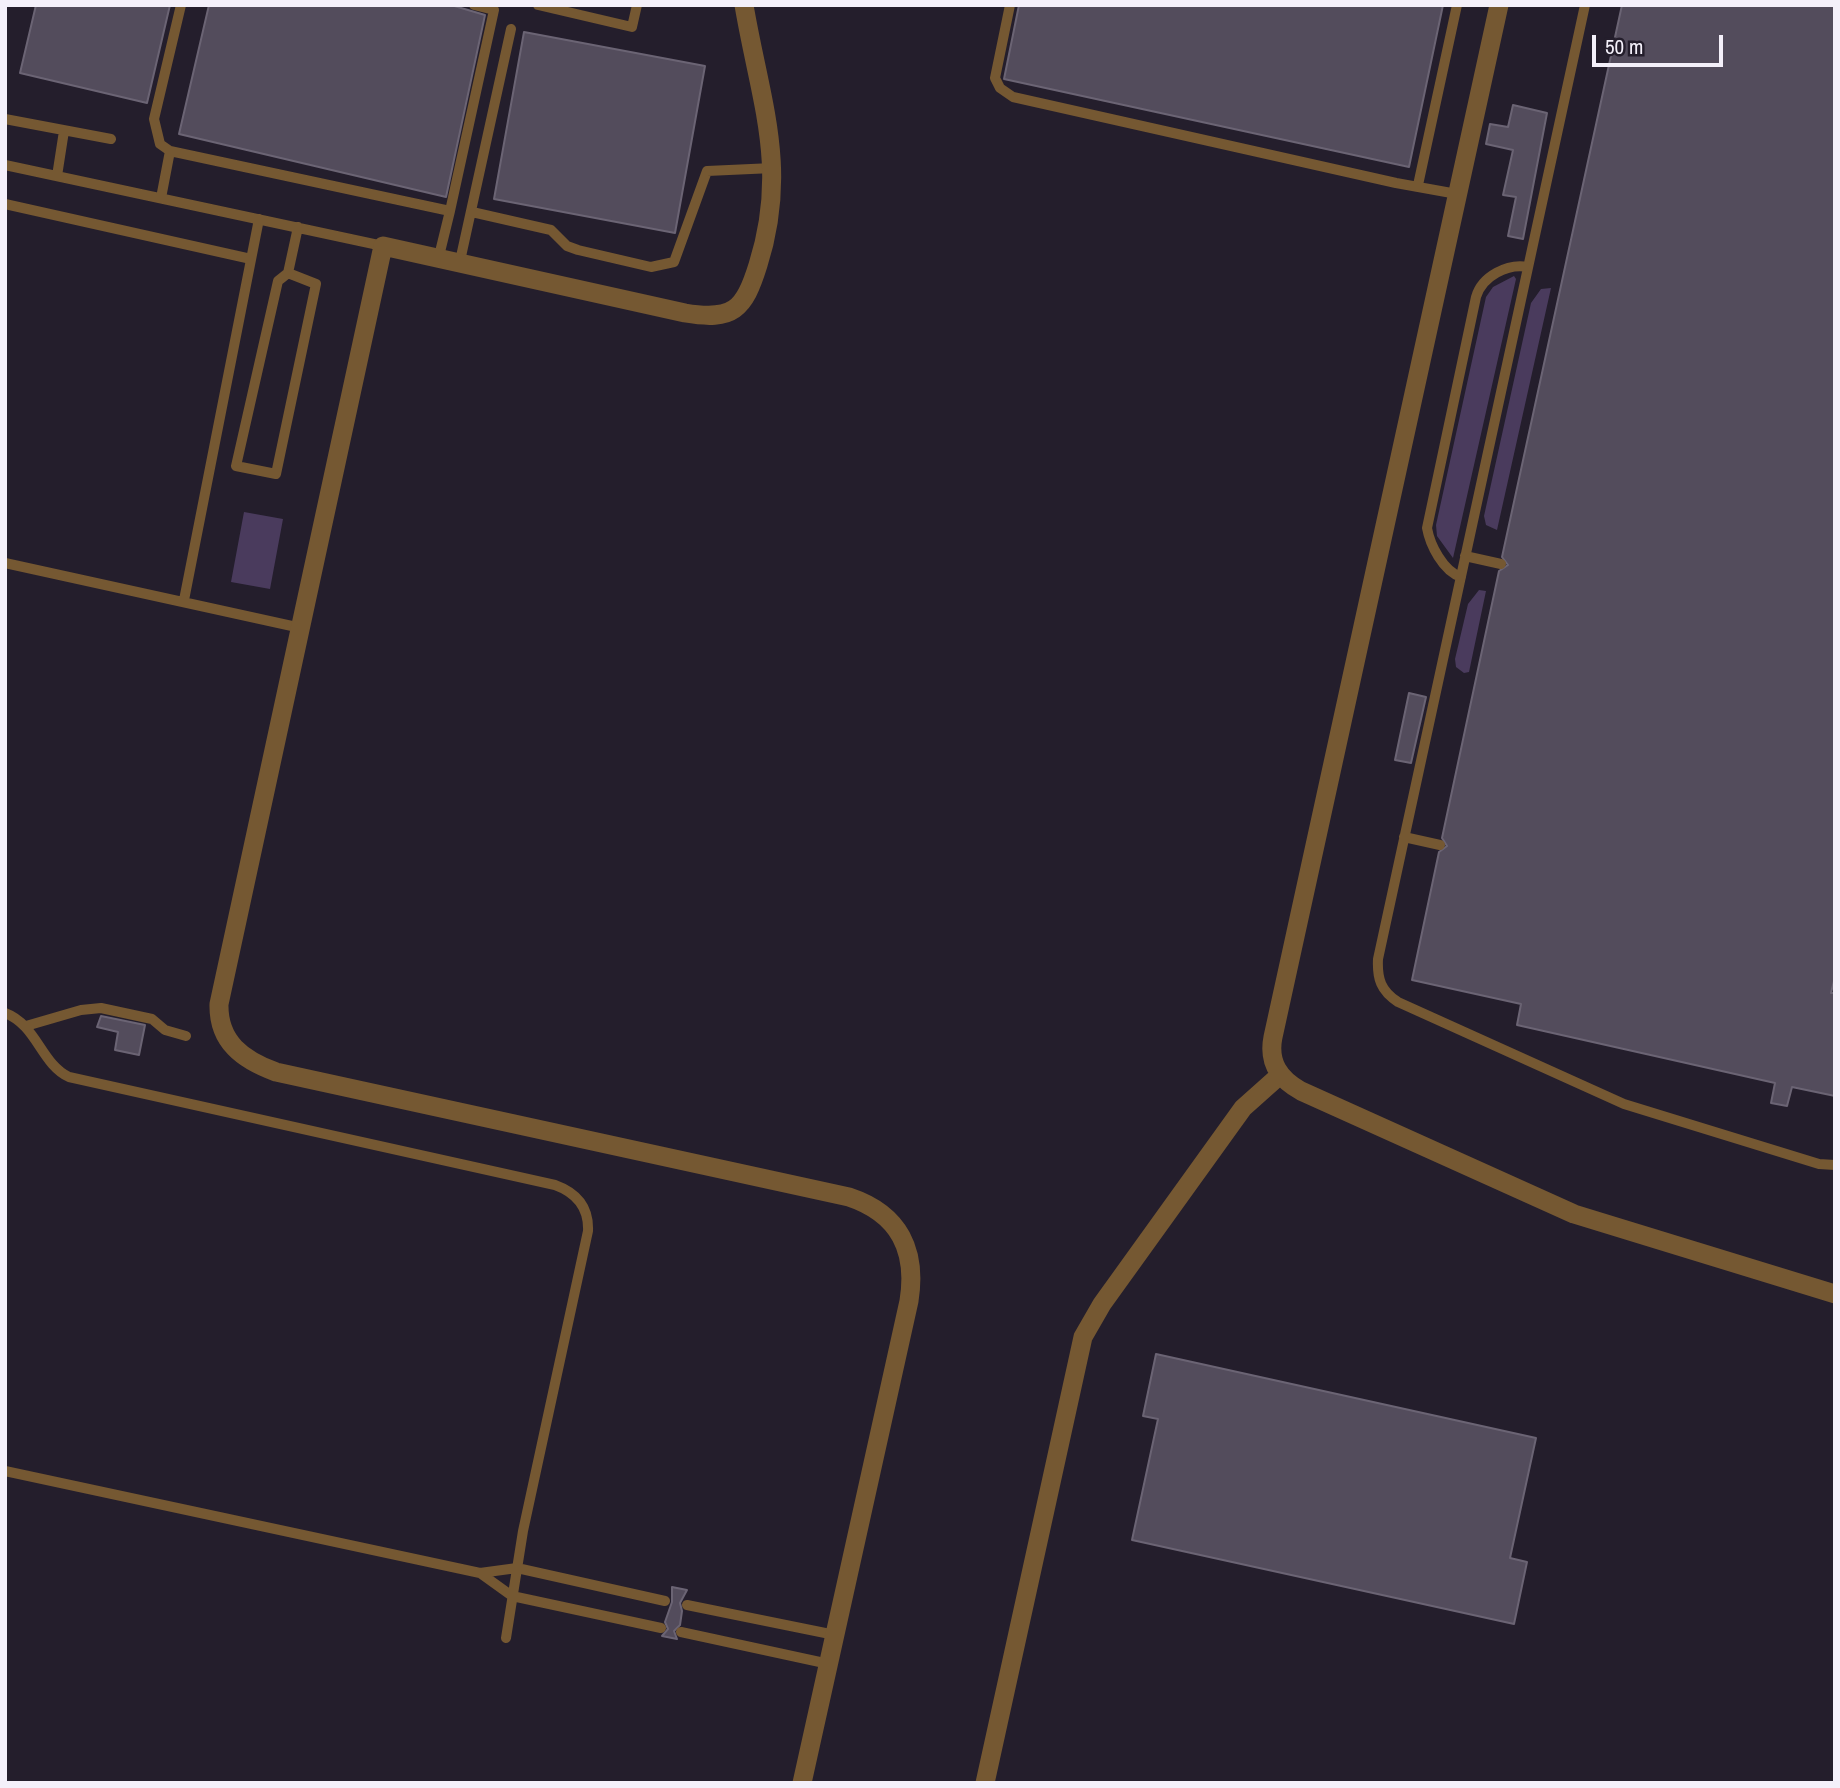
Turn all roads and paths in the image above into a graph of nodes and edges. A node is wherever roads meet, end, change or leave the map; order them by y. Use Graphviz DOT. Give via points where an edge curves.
graph roads {
  1 [pos="181,5"];
  2 [pos="474,5"];
  3 [pos="538,5"];
  4 [pos="637,5"];
  5 [pos="744,5"];
  6 [pos="1010,5"];
  7 [pos="1457,5"];
  8 [pos="1499,5"];
  9 [pos="1585,5"];
  10 [pos="511,29"];
  11 [pos="5,119"];
  12 [pos="64,131"];
  13 [pos="111,139"];
  14 [pos="170,151"];
  15 [pos="5,164"];
  16 [pos="772,169"];
  17 [pos="57,176"];
  18 [pos="1418,185"];
  19 [pos="1457,194"];
  20 [pos="161,198"];
  21 [pos="5,204"];
  22 [pos="450,211"];
  23 [pos="472,212"];
  24 [pos="259,219"];
  25 [pos="298,228"];
  26 [pos="383,246"];
  27 [pos="439,256"];
  28 [pos="251,258"];
  29 [pos="460,261"];
  30 [pos="1528,267"];
  31 [pos="288,272"];
  32 [pos="1465,556"];
  33 [pos="5,564"];
  34 [pos="1501,564"];
  35 [pos="1461,576"];
  36 [pos="184,600"];
  37 [pos="302,628"];
  38 [pos="1404,837"];
  39 [pos="1440,845"];
  40 [pos="5,1013"];
  41 [pos="26,1026"];
  42 [pos="186,1036"];
  43 [pos="1280,1075"];
  44 [pos="1835,1165"];
  45 [pos="1835,1294"];
  46 [pos="5,1471"];
  47 [pos="517,1568"];
  48 [pos="480,1573"];
  49 [pos="512,1596"];
  50 [pos="666,1601"];
  51 [pos="687,1605"];
  52 [pos="661,1628"];
  53 [pos="681,1632"];
  54 [pos="835,1635"];
  55 [pos="506,1638"];
  56 [pos="829,1664"];
  57 [pos="802,1783"];
  58 [pos="985,1783"];
  1 -- 14 [label="lane" via="154,119 155,135"];
  2 -- 22 [label="lane" via="495,10"];
  3 -- 4 [label="lane" via="632,27"];
  5 -- 16 [label="street" via="769,125"];
  6 -- 18 [label="lane" via="995,73 1000,88 1013,97"];
  7 -- 18 [label="lane"];
  8 -- 19 [label="street"];
  9 -- 30 [label="lane"];
  10 -- 23 [label="lane"];
  11 -- 12 [label="lane"];
  12 -- 13 [label="lane"];
  12 -- 17 [label="lane"];
  14 -- 20 [label="lane"];
  14 -- 22 [label="lane"];
  15 -- 17 [label="lane"];
  16 -- 23 [label="lane" via="707,171 674,262 651,267 567,246 551,230"];
  16 -- 29 [label="street" via="760,258 744,301 727,314 685,313"];
  17 -- 20 [label="lane"];
  18 -- 19 [label="lane"];
  19 -- 43 [label="street" via="1273,1037 1272,1059"];
  20 -- 24 [label="lane"];
  21 -- 28 [label="lane"];
  22 -- 27 [label="lane"];
  23 -- 29 [label="lane"];
  24 -- 25 [label="lane"];
  24 -- 28 [label="lane"];
  25 -- 26 [label="lane"];
  25 -- 31 [label="lane"];
  26 -- 27 [label="street"];
  26 -- 37 [label="street"];
  27 -- 29 [label="street"];
  28 -- 36 [label="lane"];
  30 -- 32 [label="lane"];
  30 -- 35 [label="lane" via="1504,269 1484,283 1476,297 1427,528 1437,554 1451,572"];
  31 -- 31 [label="lane" via="316,284 276,474 236,466 278,281"];
  32 -- 34 [label="lane"];
  32 -- 35 [label="lane"];
  33 -- 36 [label="lane"];
  35 -- 38 [label="lane"];
  36 -- 37 [label="lane"];
  37 -- 54 [label="street" via="219,1004 223,1033 243,1058 276,1072 849,1197 883,1215 901,1235 911,1259 911,1284"];
  38 -- 39 [label="lane"];
  38 -- 44 [label="lane" via="1378,960 1378,979 1392,999 1624,1104"];
  40 -- 41 [label="lane"];
  41 -- 42 [label="lane" via="101,1009 152,1019 165,1030"];
  41 -- 47 [label="lane" via="57,1069 69,1077 555,1185 579,1200 587,1215 588,1231"];
  43 -- 45 [label="street" via="1307,1094 1574,1214"];
  43 -- 58 [label="street" via="1243,1108 1083,1336"];
  46 -- 48 [label="lane"];
  47 -- 48 [label="lane"];
  47 -- 49 [label="lane"];
  47 -- 50 [label="lane"];
  48 -- 49 [label="lane"];
  49 -- 52 [label="lane"];
  49 -- 55 [label="lane"];
  51 -- 54 [label="lane"];
  53 -- 56 [label="lane"];
  54 -- 56 [label="street"];
  56 -- 57 [label="street"];
}
